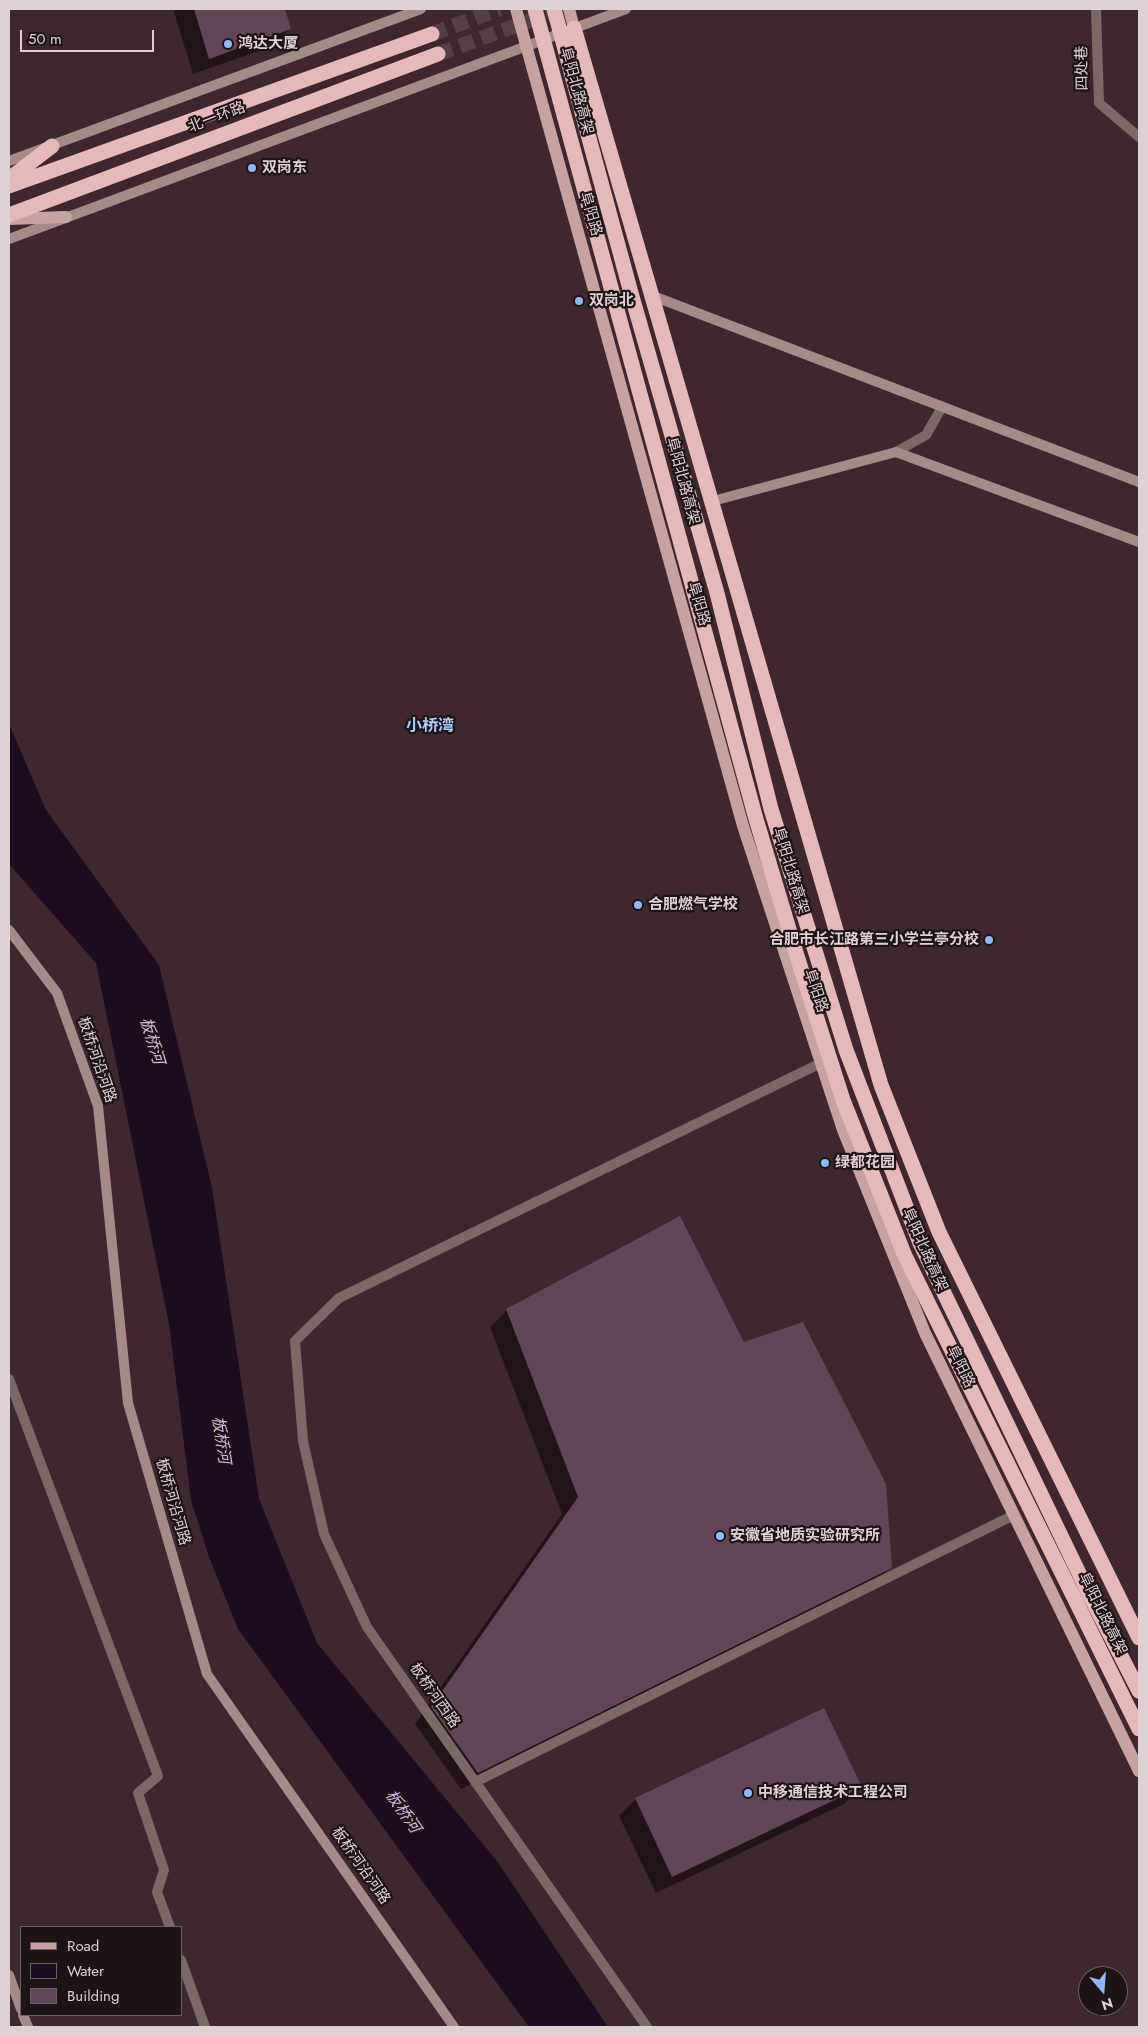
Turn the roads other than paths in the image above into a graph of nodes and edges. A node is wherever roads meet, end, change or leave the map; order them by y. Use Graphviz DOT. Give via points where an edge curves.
graph roads {
  1 [pos="421,9"];
  2 [pos="516,9"];
  3 [pos="535,9"];
  4 [pos="554,9"];
  5 [pos="569,9"];
  6 [pos="626,9"];
  7 [pos="1096,9"];
  8 [pos="574,28"];
  9 [pos="432,34"];
  10 [pos="526,46"];
  11 [pos="438,54"];
  12 [pos="1139,137"];
  13 [pos="52,146"];
  14 [pos="9,161"];
  15 [pos="9,179"];
  16 [pos="9,186"];
  17 [pos="9,215"];
  18 [pos="66,217"];
  19 [pos="9,219"];
  20 [pos="9,240"];
  21 [pos="653,296"];
  22 [pos="942,407"];
  23 [pos="896,452"];
  24 [pos="1139,482"];
  25 [pos="712,501"];
  26 [pos="1139,542"];
  27 [pos="9,930"];
  28 [pos="821,1062"];
  29 [pos="9,1379"];
  30 [pos="1014,1514"];
  31 [pos="1139,1638"];
  32 [pos="1139,1691"];
  33 [pos="1139,1729"];
  34 [pos="1139,1771"];
  35 [pos="475,1782"];
  36 [pos="170,1926"];
  37 [pos="182,1963"];
  38 [pos="9,1975"];
  39 [pos="20,2006"];
  40 [pos="206,2027"];
  41 [pos="454,2027"];
  42 [pos="647,2027"];
  1 -- 13 [label="street"];
  2 -- 10 [label="main road, 阜阳路"];
  3 -- 33 [label="highway, 阜阳北路高架" via="756,819 843,1100 905,1256"];
  4 -- 32 [label="highway, 阜阳北路高架" via="717,593 771,809 846,1050 920,1243"];
  5 -- 8 [label="main road"];
  6 -- 8 [label="street"];
  7 -- 12 [label="street, 四处巷" via="1099,103"];
  8 -- 10 [label="street"];
  8 -- 21 [label="highway"];
  9 -- 16 [label="highway, 北一环路"];
  10 -- 18 [label="street"];
  10 -- 28 [label="main road, 阜阳路" via="743,826"];
  11 -- 17 [label="highway, 北一环路"];
  13 -- 14 [label="street"];
  13 -- 15 [label="highway"];
  18 -- 19 [label="main road"];
  18 -- 20 [label="street"];
  21 -- 22 [label="street"];
  21 -- 25 [label="highway"];
  22 -- 23 [label="street" via="926,435"];
  22 -- 24 [label="street"];
  23 -- 25 [label="street"];
  23 -- 26 [label="street"];
  25 -- 31 [label="highway" via="881,1085 938,1232"];
  27 -- 41 [label="street, 板桥河沿河路" via="57,993 98,1106 128,1403 207,1674"];
  28 -- 30 [label="main road, 阜阳路" via="843,1130 925,1333"];
  28 -- 35 [label="street, 板桥河西路" via="339,1298 294,1341 303,1441 324,1534 367,1627"];
  29 -- 36 [label="street" via="158,1776 138,1793 164,1870 157,1892"];
  30 -- 34 [label="main road, 阜阳路"];
  30 -- 35 [label="street"];
  35 -- 42 [label="street, 板桥河西路"];
  37 -- 40 [label="street"];
  38 -- 39 [label="street"];
}
